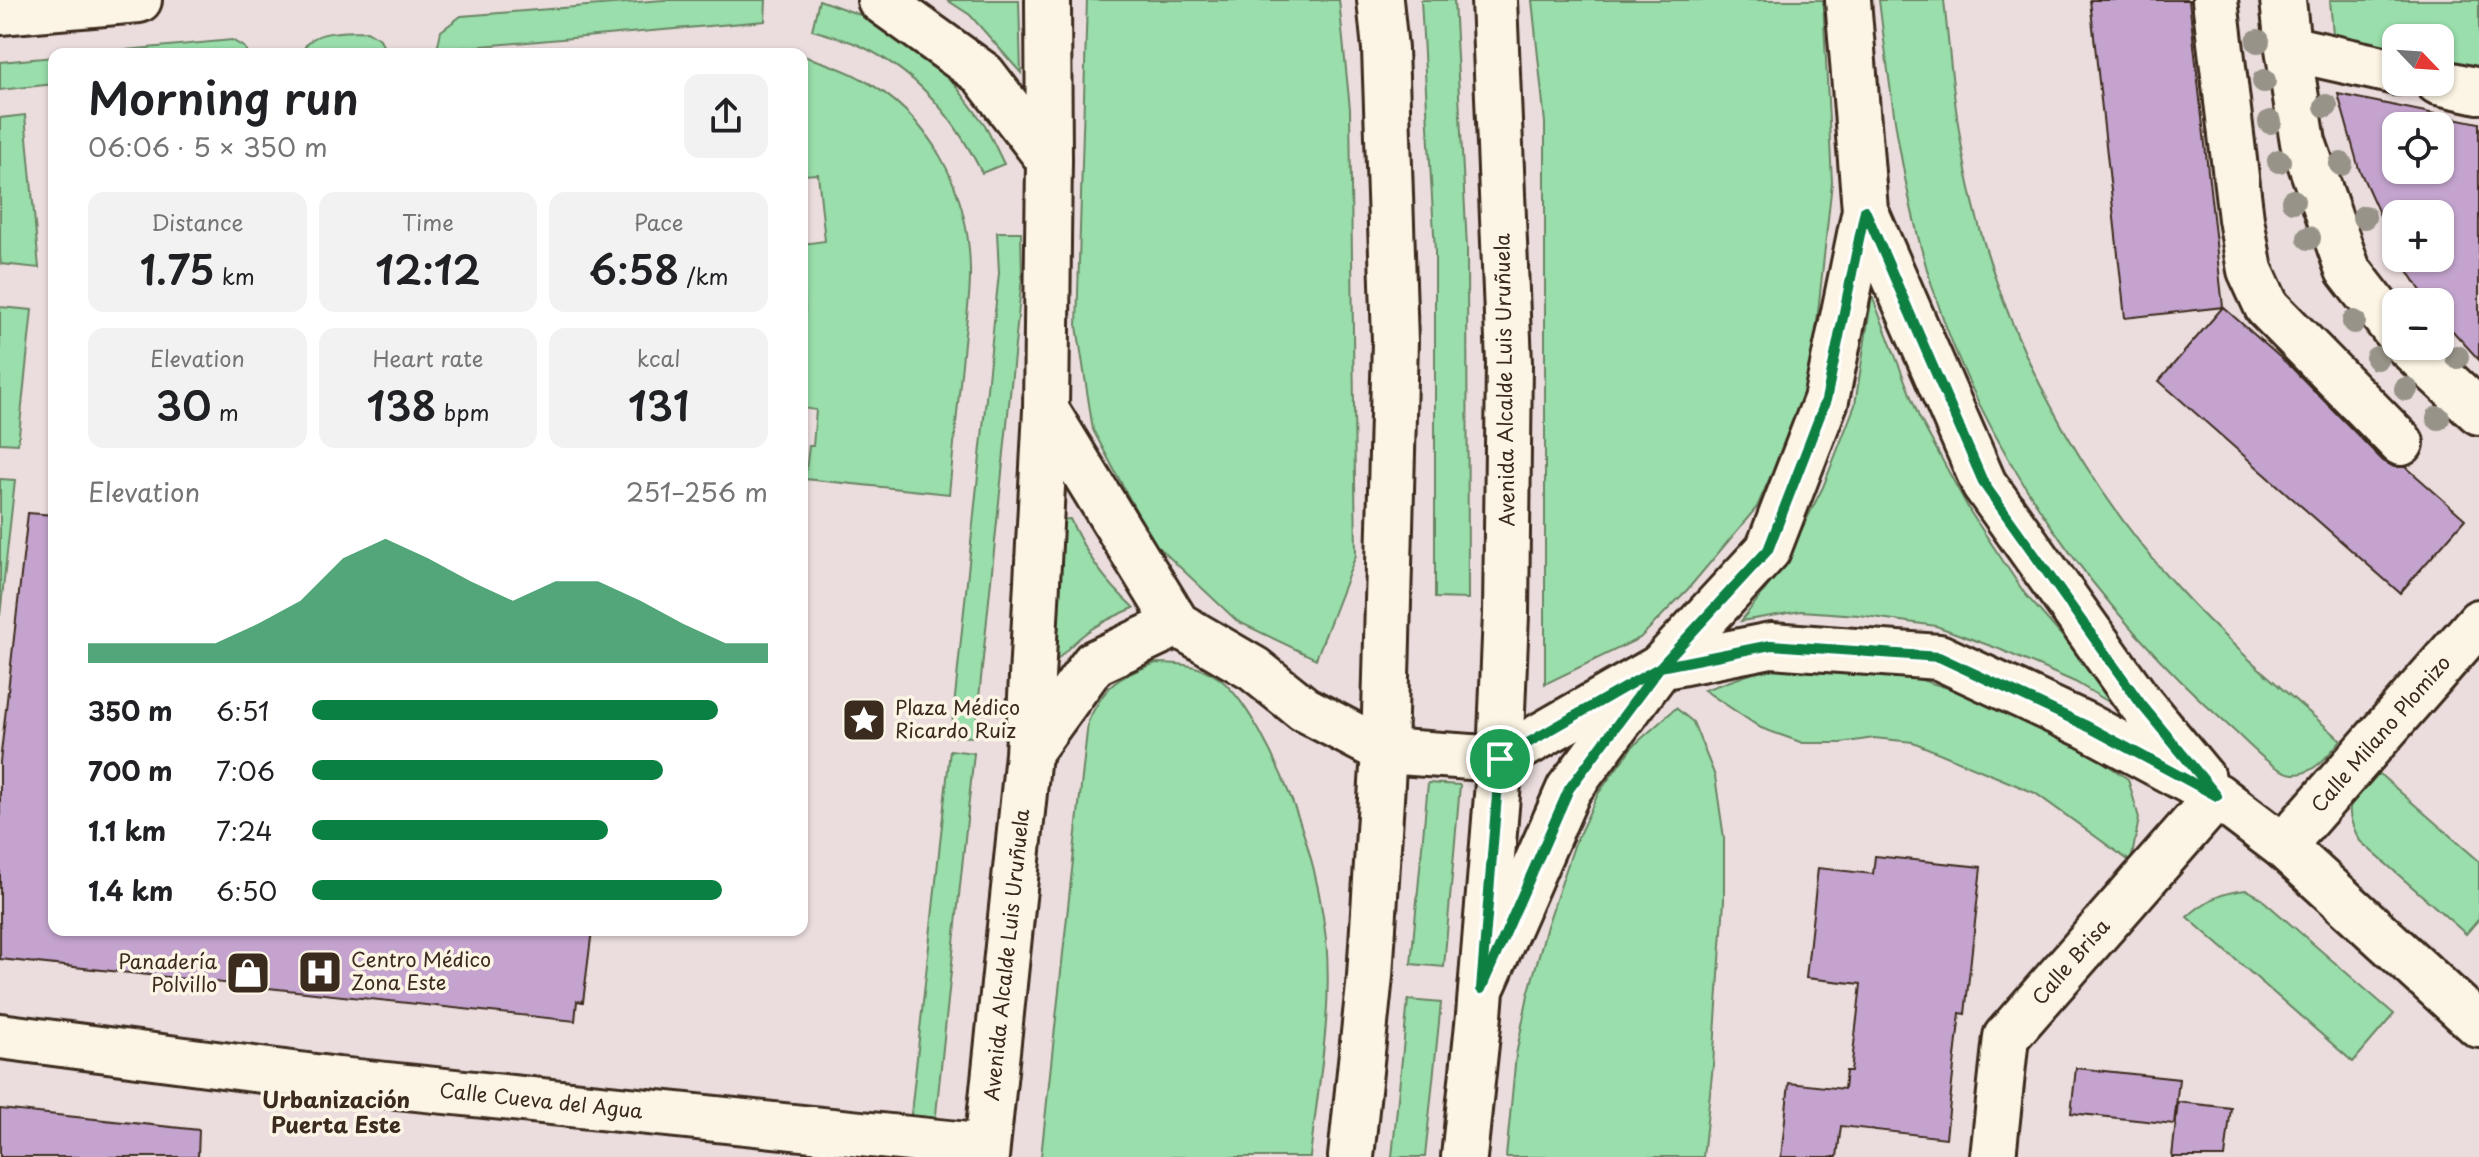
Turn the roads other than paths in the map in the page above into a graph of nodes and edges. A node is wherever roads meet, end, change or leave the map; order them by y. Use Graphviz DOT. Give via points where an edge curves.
graph roads {
  1 [pos="139,0"];
  2 [pos="880,0"];
  3 [pos="1048,0"];
  4 [pos="1380,0"];
  5 [pos="1494,0"];
  6 [pos="1848,0"];
  7 [pos="2215,0"];
  8 [pos="2283,0"];
  9 [pos="0,12"];
  10 [pos="2288,48"];
  11 [pos="2382,69"];
  12 [pos="2454,86"];
  13 [pos="2479,91"];
  14 [pos="1049,160"];
  15 [pos="1865,210"];
  16 [pos="2382,314"];
  17 [pos="2423,360"];
  18 [pos="1046,410"];
  19 [pos="2479,412"];
  20 [pos="2401,443"];
  21 [pos="2479,622"];
  22 [pos="1177,624"];
  23 [pos="1660,667"];
  24 [pos="1384,751"];
  25 [pos="1028,754"];
  26 [pos="1500,759"];
  27 [pos="2217,796"];
  28 [pos="2283,846"];
  29 [pos="1481,989"];
  30 [pos="2478,1024"];
  31 [pos="0,1036"];
  32 [pos="986,1152"];
  33 [pos="1351,1157"];
  34 [pos="1464,1157"];
  35 [pos="1993,1157"];
  1 -- 9 [label="street"];
  2 -- 14 [label="street" via="983,74"];
  3 -- 14 [label="street, Avenida Alcalde Luis Uruñuela"];
  4 -- 24 [label="street" via="1395,341"];
  5 -- 26 [label="street, Avenida Alcalde Luis Uruñuela" via="1509,363"];
  6 -- 15 [label="street, Avenida Alcalde Luis Uruñuela"];
  7 -- 20 [label="street" via="2250,270 2267,307"];
  8 -- 10 [label="street"];
  10 -- 11 [label="street"];
  10 -- 16 [label="street" via="2303,142 2348,270"];
  12 -- 13 [label="street"];
  14 -- 18 [label="street, Avenida Alcalde Luis Uruñuela"];
  15 -- 23 [label="street, Avenida Alcalde Luis Uruñuela" via="1826,400 1768,550"];
  15 -- 27 [label="street, Avenida Alcalde Luis Uruñuela" via="1984,484 2141,704"];
  17 -- 19 [label="street"];
  18 -- 22 [label="street"];
  18 -- 25 [label="street, Avenida Alcalde Luis Uruñuela"];
  21 -- 28 [label="street, Calle Milano Plomizo"];
  22 -- 24 [label="street" via="1254,669 1304,709"];
  22 -- 25 [label="street, Avenida Alcalde Luis Uruñuela" via="1094,663"];
  23 -- 26 [label="street, Avenida Alcalde Luis Uruñuela"];
  23 -- 27 [label="street" via="1771,645 1939,657 2085,725"];
  23 -- 29 [label="street, Avenida Alcalde Luis Uruñuela" via="1569,789"];
  24 -- 26 [label="street"];
  24 -- 33 [label="street" via="1370,976"];
  25 -- 32 [label="street, Avenida Alcalde Luis Uruñuela"];
  26 -- 29 [label="street, Avenida Alcalde Luis Uruñuela"];
  27 -- 28 [label="street"];
  27 -- 35 [label="street, Calle Brisa" via="2006,1037"];
  28 -- 30 [label="street"];
  29 -- 34 [label="street, Avenida Alcalde Luis Uruñuela"];
  31 -- 32 [label="street, Calle Cueva del Agua" via="338,1080"];
}
